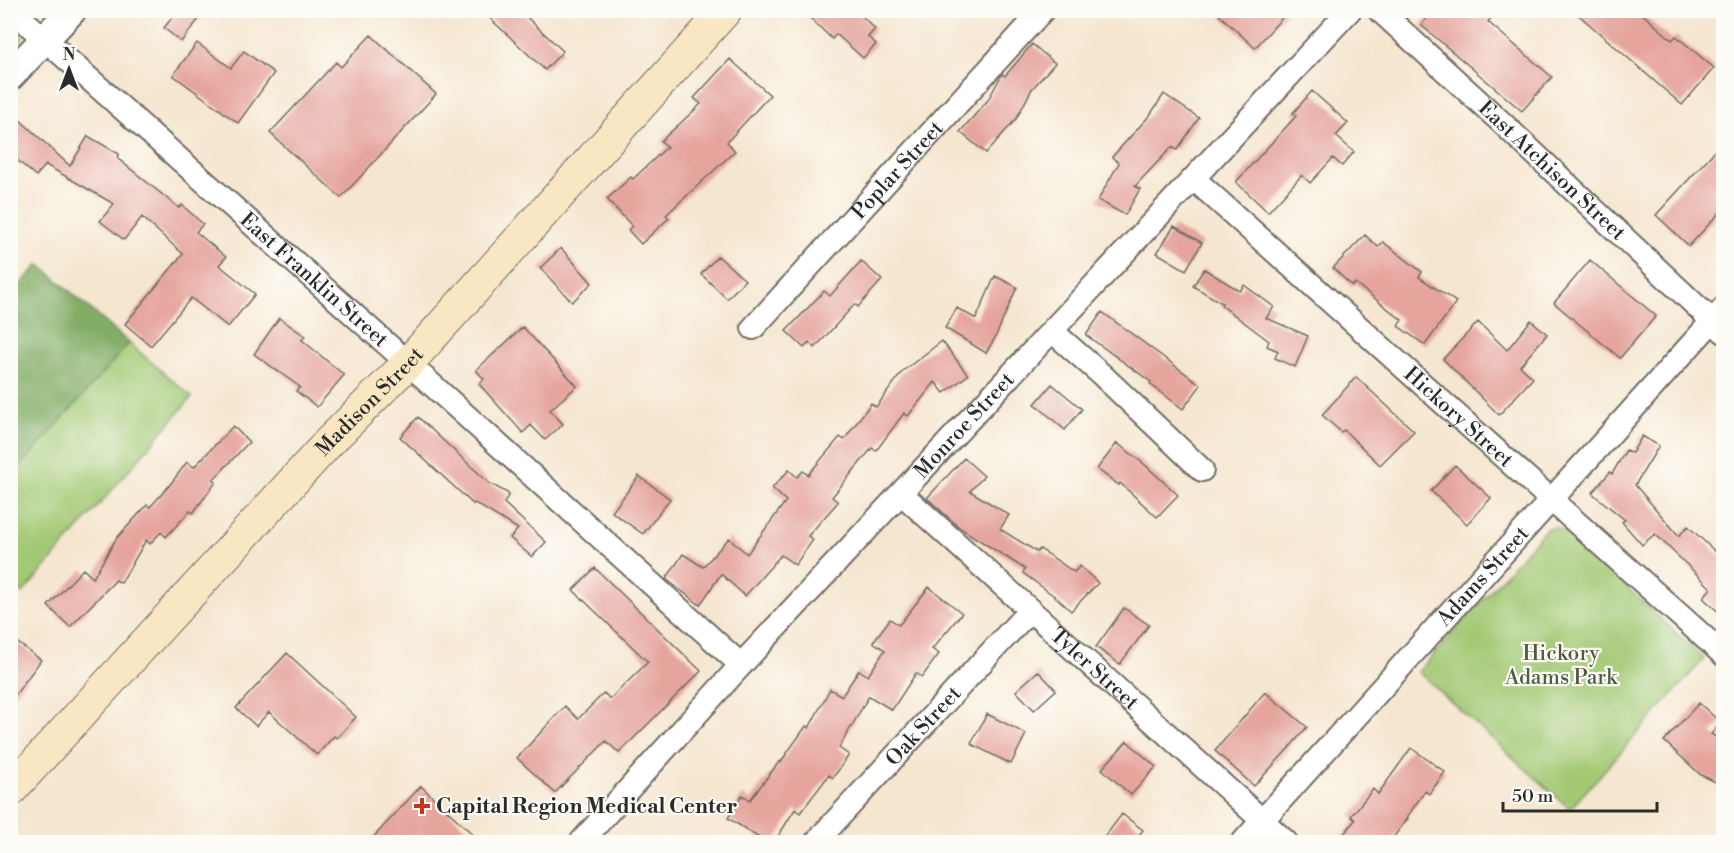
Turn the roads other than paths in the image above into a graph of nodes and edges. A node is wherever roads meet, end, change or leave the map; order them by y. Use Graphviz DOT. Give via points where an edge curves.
graph roads {
  1 [pos="12,10"];
  2 [pos="72,10"];
  3 [pos="726,10"];
  4 [pos="1043,10"];
  5 [pos="1350,10"];
  6 [pos="1379,10"];
  7 [pos="44,40"];
  8 [pos="10,76"];
  9 [pos="1194,179"];
  10 [pos="1720,320"];
  11 [pos="753,328"];
  12 [pos="1053,332"];
  13 [pos="408,363"];
  14 [pos="1202,470"];
  15 [pos="902,494"];
  16 [pos="1551,500"];
  17 [pos="1030,610"];
  18 [pos="1724,655"];
  19 [pos="741,665"];
  20 [pos="10,791"];
  21 [pos="1262,821"];
  22 [pos="581,843"];
  23 [pos="816,843"];
  24 [pos="1243,843"];
  25 [pos="1286,843"];
  1 -- 7 [label="street, East Franklin Street"];
  2 -- 7 [label="street"];
  3 -- 13 [label="main road, Madison Street"];
  4 -- 11 [label="street, Poplar Street"];
  5 -- 9 [label="street, Monroe Street"];
  6 -- 10 [label="street, East Atchison Street"];
  7 -- 8 [label="street"];
  7 -- 13 [label="street, East Franklin Street"];
  9 -- 12 [label="street, Monroe Street"];
  9 -- 16 [label="street, Hickory Street"];
  10 -- 16 [label="street, Adams Street"];
  12 -- 14 [label="street"];
  12 -- 15 [label="street, Monroe Street"];
  13 -- 19 [label="street, East Franklin Street"];
  13 -- 20 [label="main road, Madison Street" via="328,443"];
  15 -- 17 [label="street, Tyler Street"];
  15 -- 19 [label="street, Monroe Street"];
  16 -- 18 [label="street, Hickory Street"];
  16 -- 21 [label="street, Adams Street"];
  17 -- 21 [label="street, Tyler Street"];
  17 -- 23 [label="street, Oak Street"];
  19 -- 22 [label="street, Monroe Street"];
  21 -- 24 [label="street, Adams Street"];
  21 -- 25 [label="street, Tyler Street"];
}
